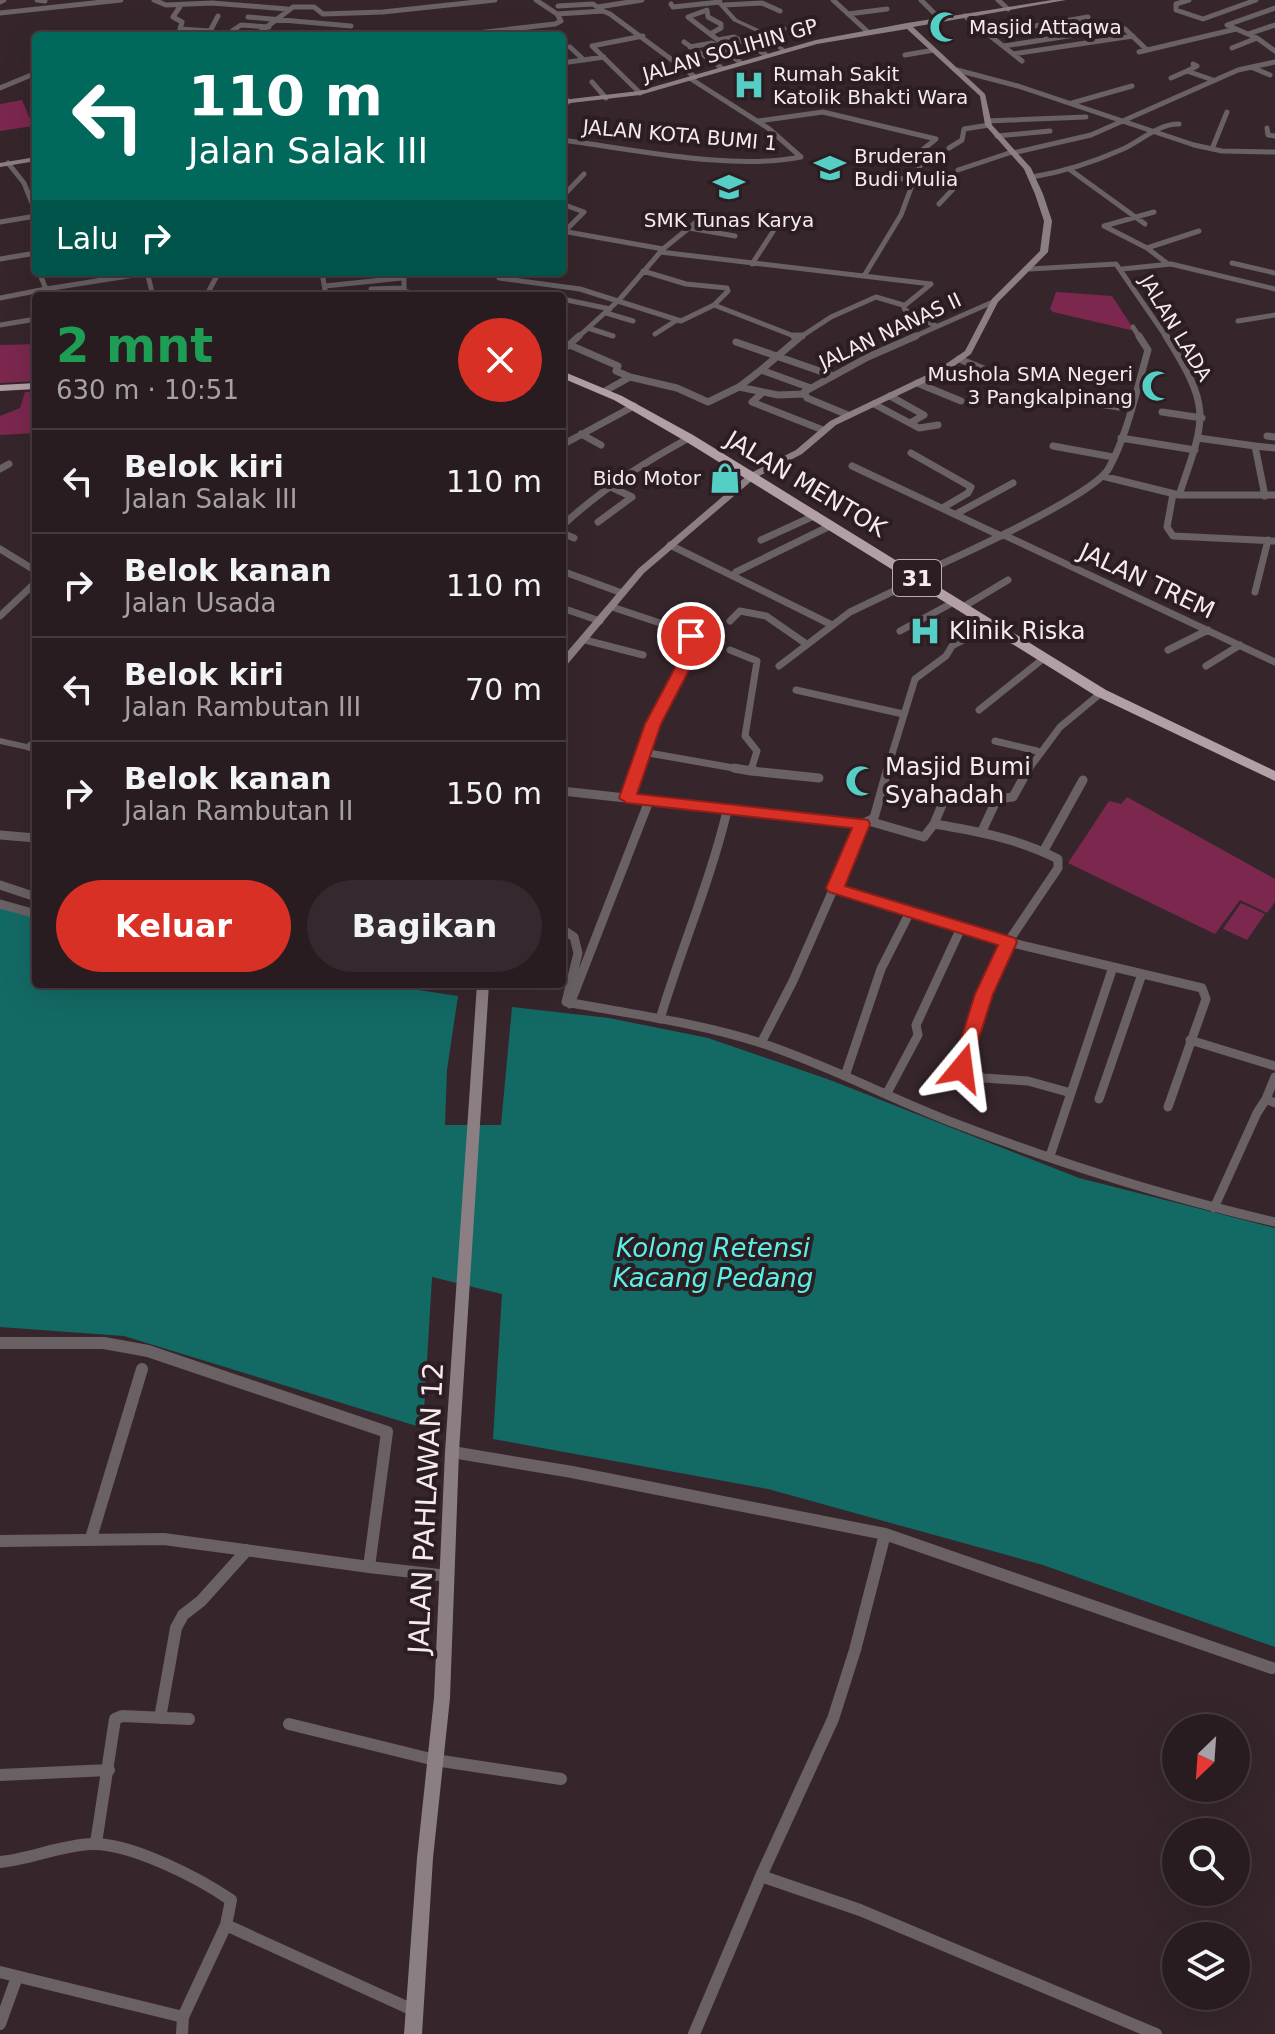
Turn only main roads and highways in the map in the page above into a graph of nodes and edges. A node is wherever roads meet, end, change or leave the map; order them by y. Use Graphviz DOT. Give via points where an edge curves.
graph roads {
  1 [pos="1063,0"];
  2 [pos="907,25"];
  3 [pos="566,102"];
  4 [pos="32,160"];
  5 [pos="4,164"];
  6 [pos="566,376"];
  7 [pos="32,386"];
  8 [pos="0,388"];
  9 [pos="752,476"];
  10 [pos="566,660"];
  11 [pos="1275,777"];
  12 [pos="483,988"];
  13 [pos="413,2034"];
  1 -- 2 [label="main road, JALAN SOLIHIN GP"];
  2 -- 3 [label="main road, JALAN SOLIHIN GP" via="765,54 640,93"];
  2 -- 9 [label="main road" via="983,95 988,123 1032,177 1048,221 1044,252 995,301 973,346 959,359 848,415 799,452"];
  4 -- 5 [label="main road"];
  6 -- 9 [label="highway, JALAN MENTOK / 31" via="634,406"];
  7 -- 8 [label="highway"];
  9 -- 10 [label="main road" via="670,545"];
  9 -- 11 [label="highway, JALAN MENTOK / 31" via="1101,693"];
  12 -- 13 [label="main road, JALAN PAHLAWAN 12" via="452,1452 442,1698"];
}
